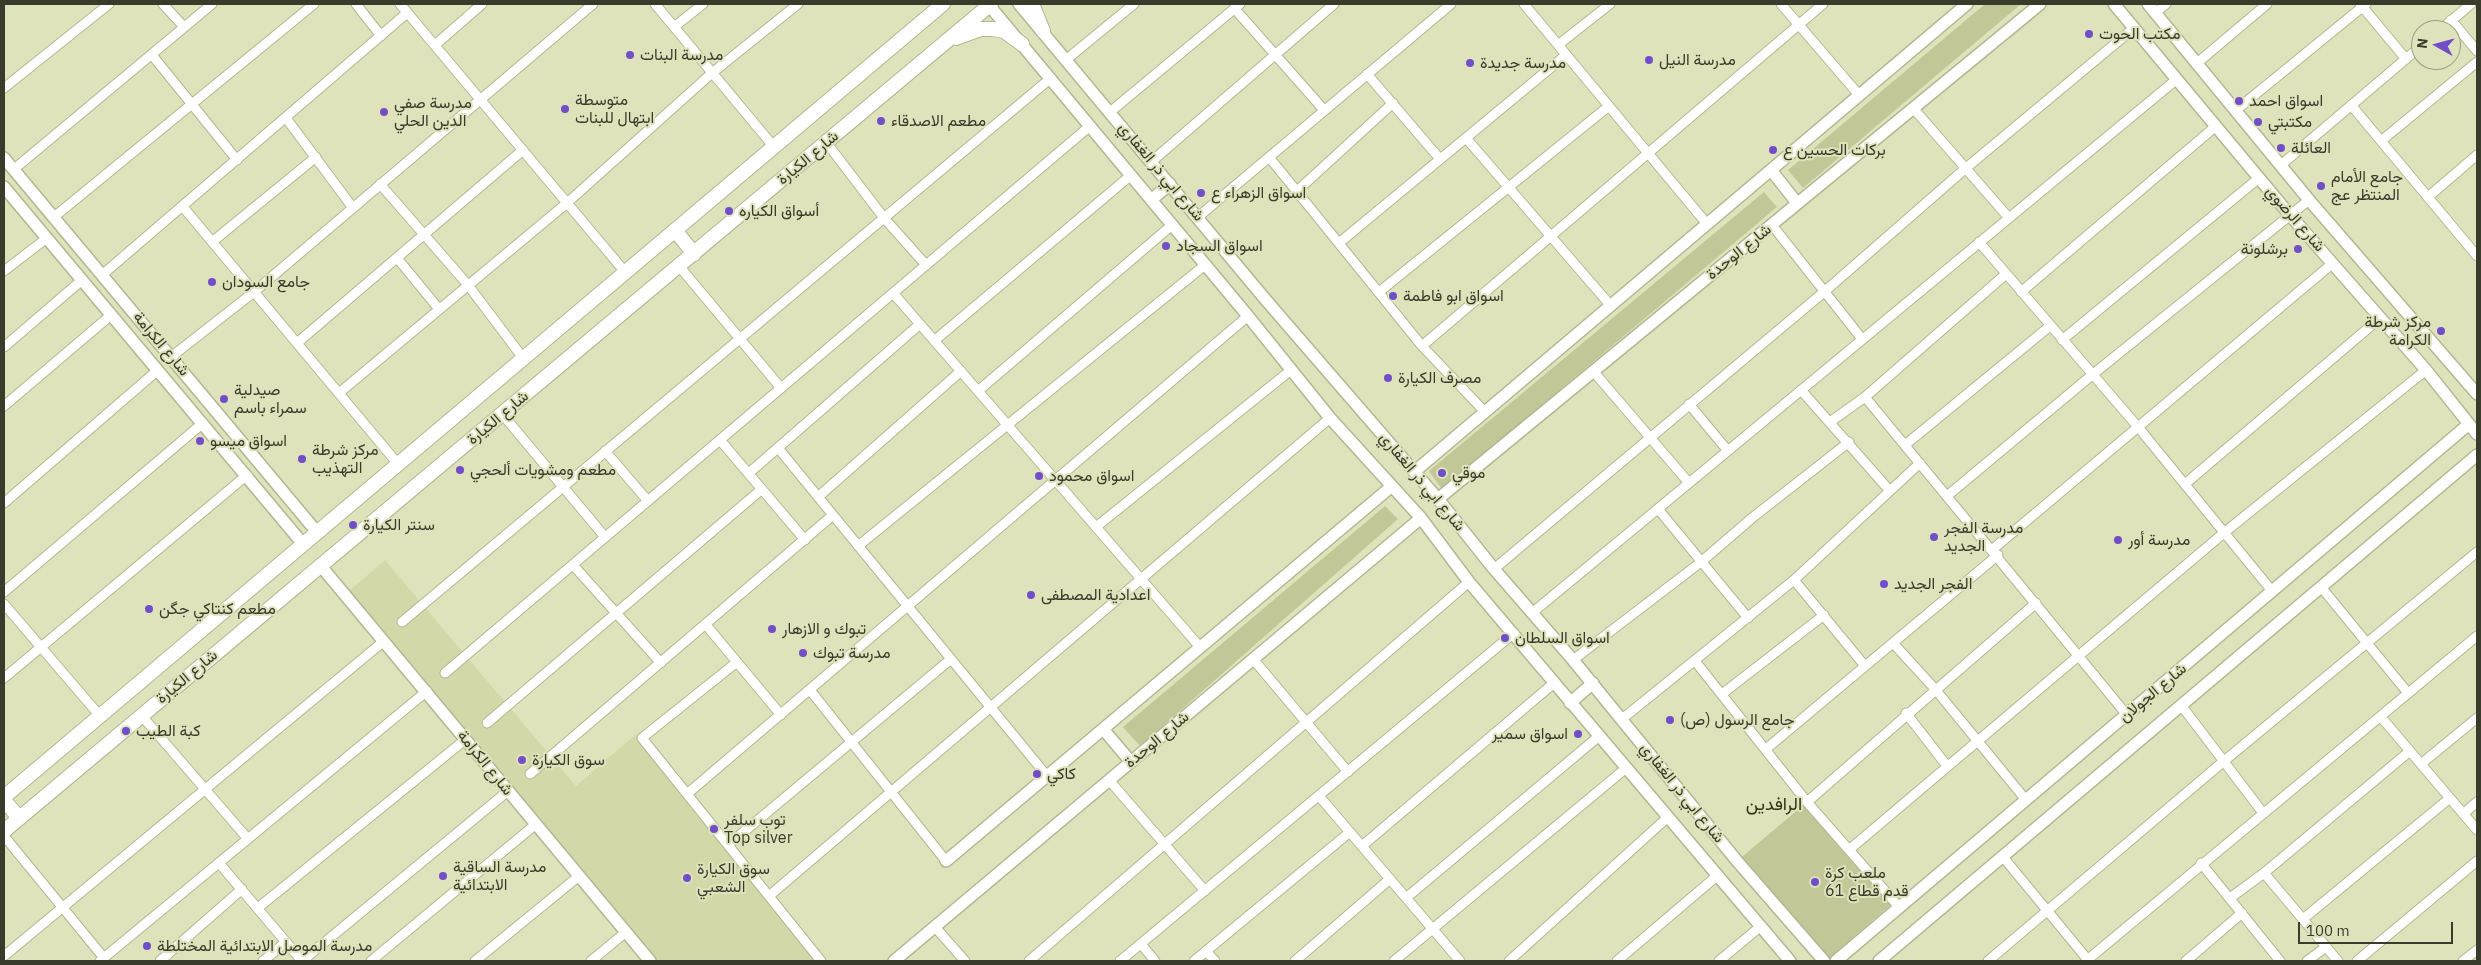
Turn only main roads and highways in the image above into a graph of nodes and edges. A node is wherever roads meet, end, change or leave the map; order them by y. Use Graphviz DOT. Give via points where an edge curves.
graph roads {
  1 [pos="931,4"];
  2 [pos="944,4"];
  3 [pos="989,4"];
  4 [pos="1032,4"];
  5 [pos="920,23"];
  6 [pos="1042,31"];
  7 [pos="946,42"];
  8 [pos="1022,44"];
  9 [pos="675,230"];
  10 [pos="694,254"];
  11 [pos="4,798"];
  12 [pos="19,818"];
  13 [pos="4,831"];
  1 -- 5 [label="main road"];
  2 -- 5 [label="main road, شارع الكيارة"];
  3 -- 7 [label="main road, شارع الكيارة"];
  4 -- 6 [label="main road"];
  5 -- 9 [label="main road, شارع الكيارة"];
  7 -- 8 [label="main road" via="966,33 993,29 1004,31"];
  7 -- 10 [label="main road, شارع الكيارة"];
  9 -- 10 [label="main road"];
  9 -- 11 [label="main road, شارع الكيارة"];
  10 -- 12 [label="main road, شارع الكيارة"];
  11 -- 12 [label="main road"];
  12 -- 13 [label="main road, شارع الكيارة"];
}
